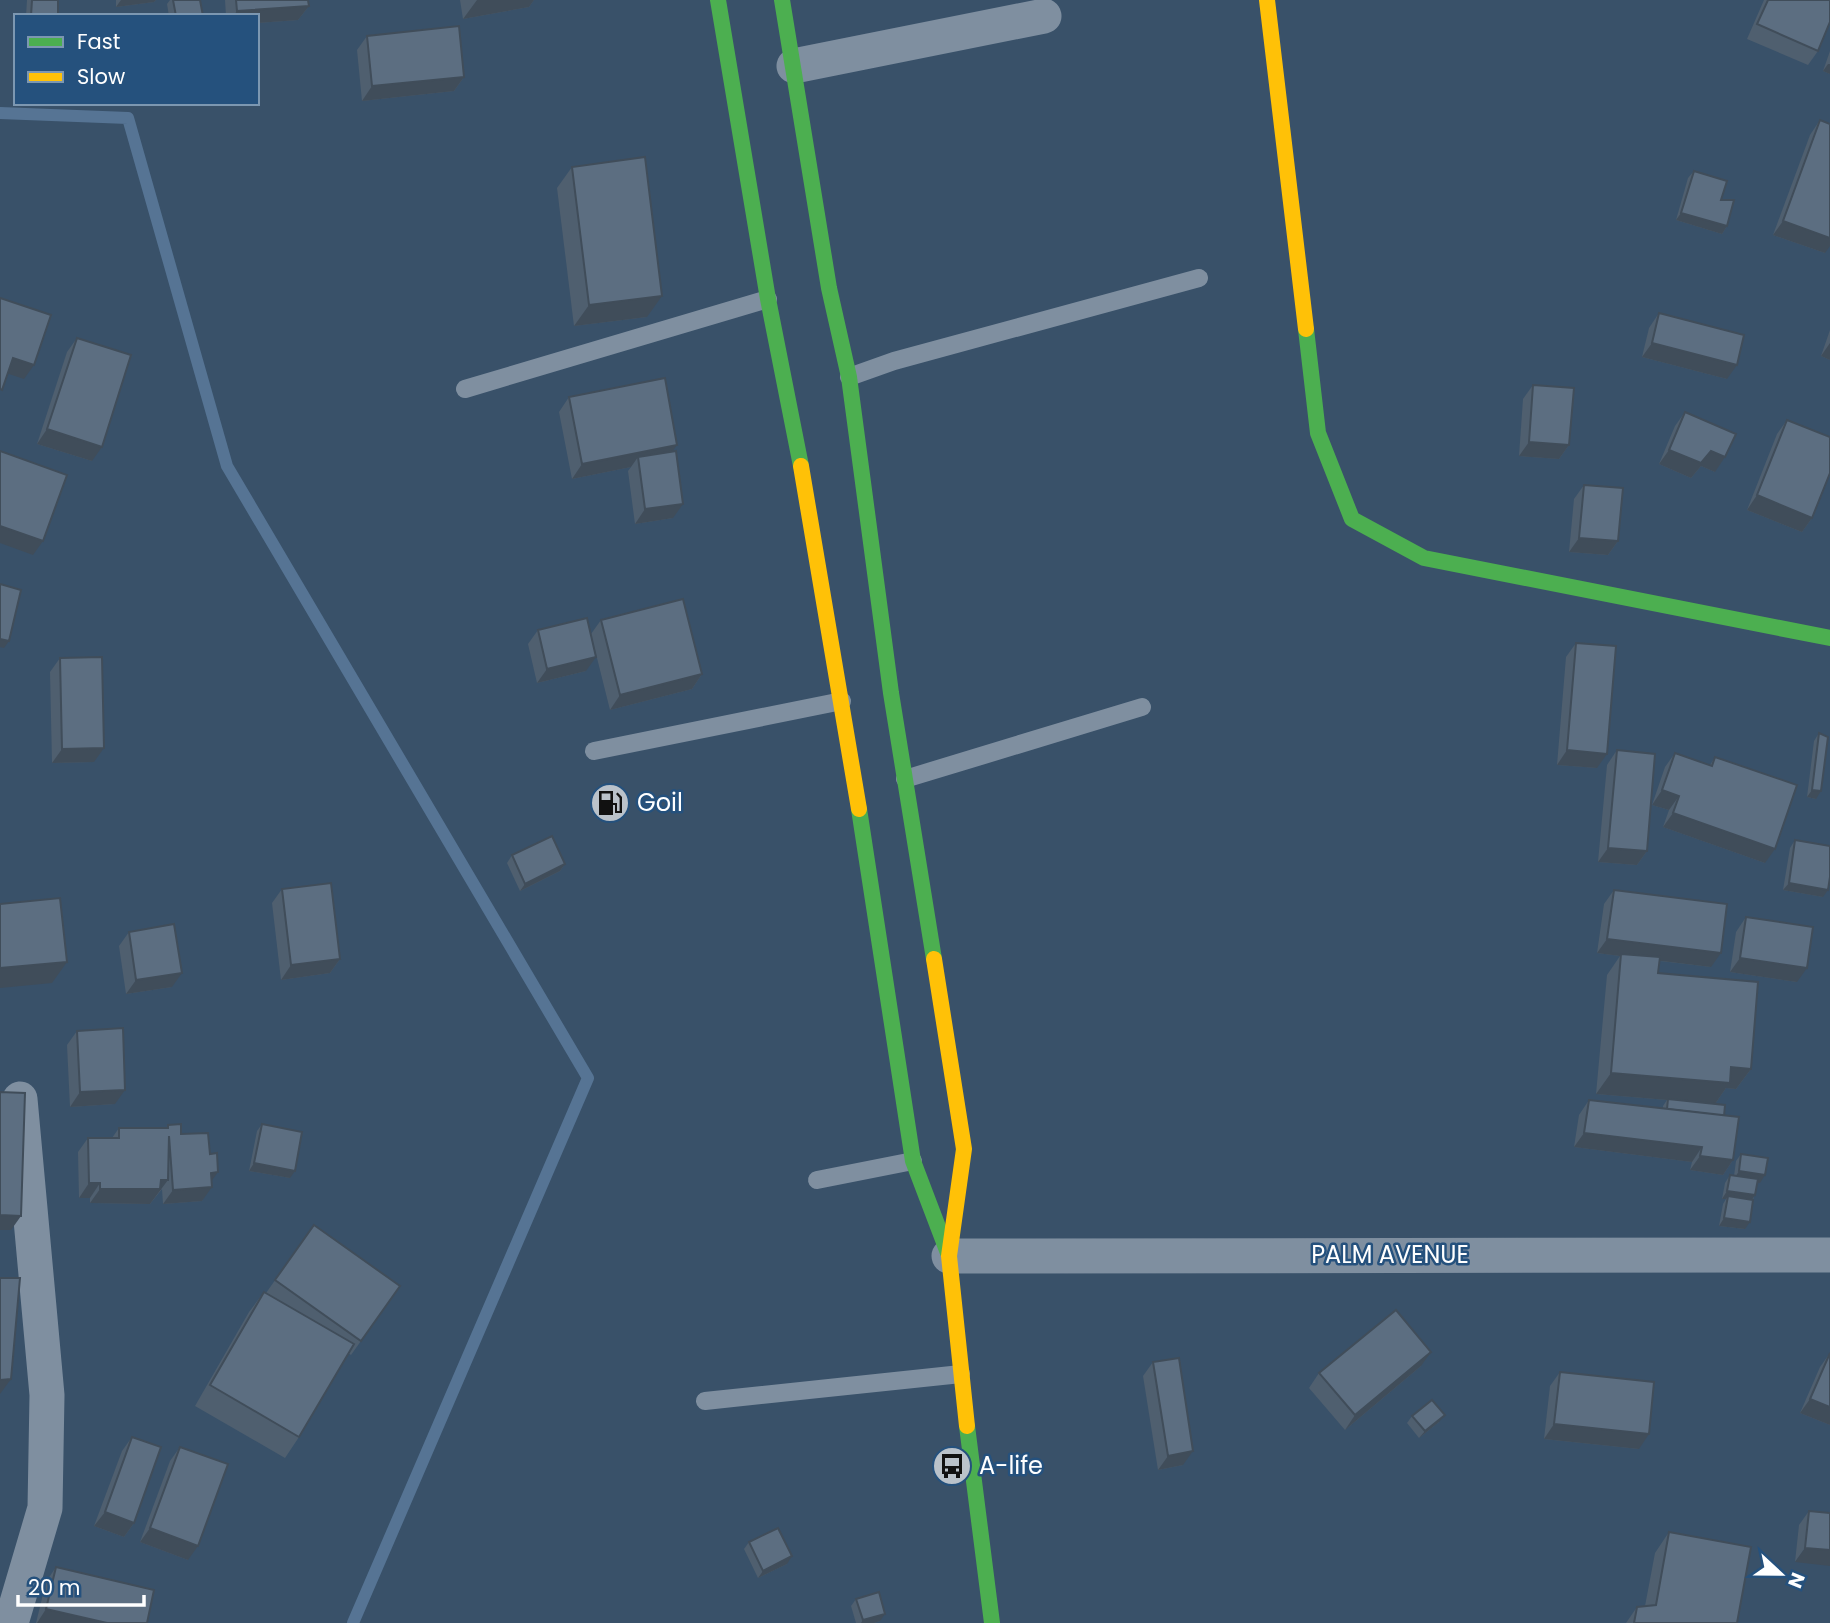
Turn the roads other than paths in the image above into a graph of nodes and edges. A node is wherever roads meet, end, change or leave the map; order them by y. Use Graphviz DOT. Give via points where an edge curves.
graph roads {
  1 [pos="718,0"];
  2 [pos="782,0"];
  3 [pos="1267,0"];
  4 [pos="1044,16"];
  5 [pos="794,66"];
  6 [pos="1199,278"];
  7 [pos="768,299"];
  8 [pos="849,377"];
  9 [pos="465,389"];
  10 [pos="1830,638"];
  11 [pos="842,701"];
  12 [pos="1142,707"];
  13 [pos="594,751"];
  14 [pos="905,779"];
  15 [pos="20,1099"];
  16 [pos="913,1161"];
  17 [pos="817,1180"];
  18 [pos="1830,1255"];
  19 [pos="949,1256"];
  20 [pos="961,1374"];
  21 [pos="705,1401"];
  22 [pos="11,1623"];
  23 [pos="992,1623"];
  1 -- 7 [label="main road"];
  2 -- 5 [label="main road"];
  3 -- 10 [label="main road" via="1318,433 1352,519 1424,558"];
  4 -- 5 [label="street"];
  5 -- 8 [label="main road" via="829,288"];
  6 -- 8 [label="lane"];
  7 -- 9 [label="lane"];
  7 -- 11 [label="main road"];
  8 -- 14 [label="main road"];
  11 -- 13 [label="lane"];
  11 -- 16 [label="main road"];
  12 -- 14 [label="lane"];
  14 -- 19 [label="main road" via="964,1149"];
  15 -- 22 [label="street" via="47,1408 45,1508"];
  16 -- 17 [label="lane"];
  16 -- 19 [label="main road"];
  18 -- 19 [label="street, PALM AVENUE"];
  19 -- 20 [label="main road"];
  20 -- 21 [label="lane"];
  20 -- 23 [label="main road"];
}
